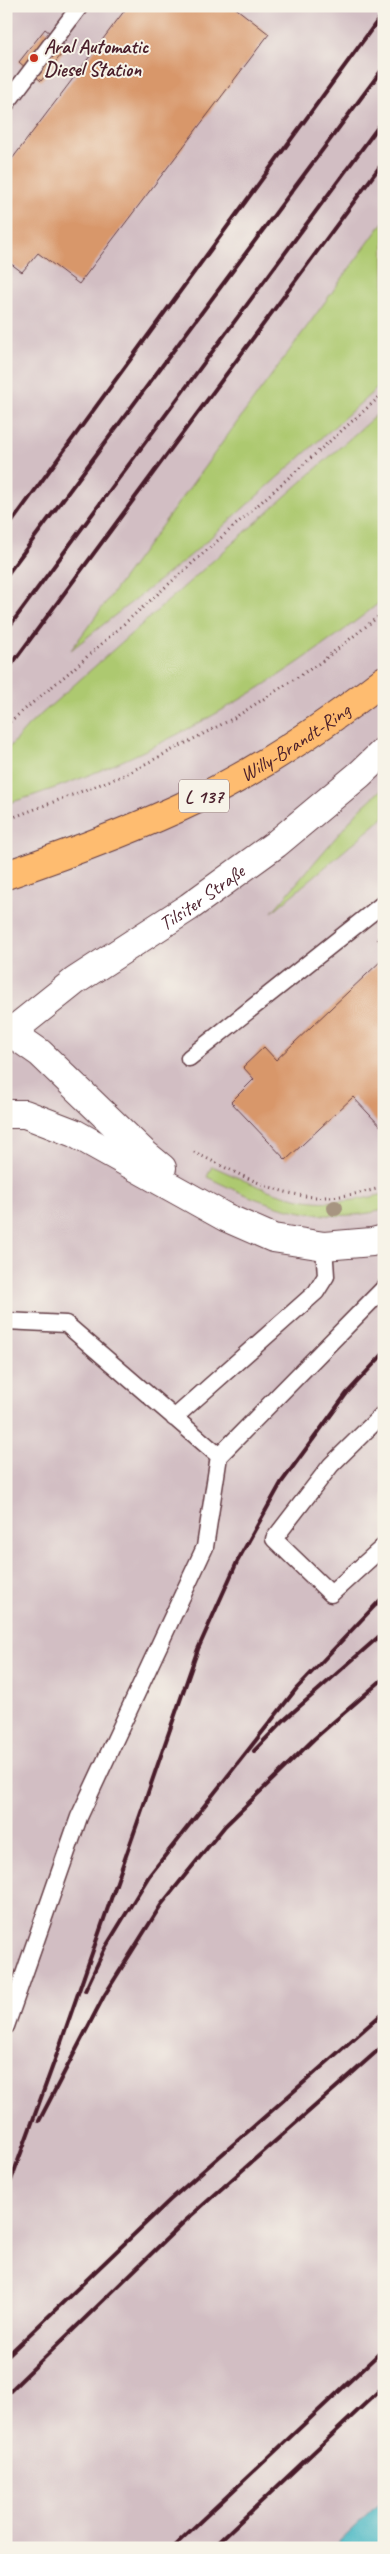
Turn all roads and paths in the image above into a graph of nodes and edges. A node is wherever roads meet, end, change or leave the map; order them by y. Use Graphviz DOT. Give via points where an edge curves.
graph roads {
  1 [pos="80,6"];
  2 [pos="6,104"];
  3 [pos="384,393"];
  4 [pos="384,612"];
  5 [pos="384,680"];
  6 [pos="6,725"];
  7 [pos="384,751"];
  8 [pos="6,820"];
  9 [pos="6,875"];
  10 [pos="384,903"];
  11 [pos="8,1034"];
  12 [pos="189,1058"];
  13 [pos="6,1114"];
  14 [pos="188,1149"];
  15 [pos="384,1187"];
  16 [pos="225,1217"];
  17 [pos="384,1239"];
  18 [pos="324,1246"];
  19 [pos="384,1288"];
  20 [pos="6,1321"];
  21 [pos="384,1413"];
  22 [pos="174,1418"];
  23 [pos="220,1456"];
  24 [pos="384,1546"];
  25 [pos="6,2026"];
  1 -- 2 [label="lane"];
  3 -- 6 [label="path"];
  4 -- 8 [label="path" via="321,662 234,718 122,776"];
  5 -- 9 [label="main road, Willy-Brandt-Ring / L 137" via="270,759 198,799 106,840"];
  7 -- 11 [label="street, Tilsiter Straße" via="276,844 189,907 74,981"];
  10 -- 12 [label="lane"];
  11 -- 16 [label="street, Tilsiter Straße" via="40,1053 144,1154"];
  13 -- 16 [label="street, Tilsiter Straße" via="25,1114 74,1133"];
  14 -- 15 [label="path" via="277,1189 315,1197"];
  16 -- 18 [label="street, Tilsiter Straße" via="273,1238"];
  17 -- 18 [label="street, Tilsiter Straße"];
  18 -- 22 [label="lane" via="326,1276 316,1292"];
  19 -- 23 [label="lane"];
  20 -- 22 [label="lane" via="66,1324"];
  21 -- 24 [label="lane" via="331,1465 274,1539 331,1594"];
  22 -- 23 [label="lane"];
  23 -- 25 [label="lane" via="205,1548 79,1817"];
}
